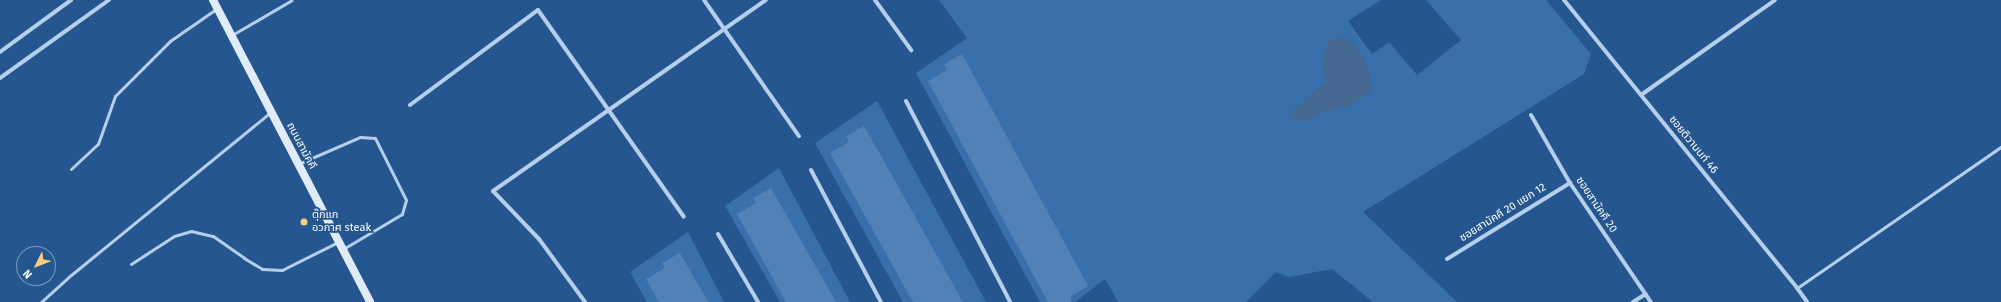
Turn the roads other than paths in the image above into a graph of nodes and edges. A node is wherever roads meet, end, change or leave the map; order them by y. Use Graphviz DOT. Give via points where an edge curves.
graph roads {
  1 [pos="71,0"];
  2 [pos="109,0"];
  3 [pos="213,0"];
  4 [pos="292,0"];
  5 [pos="704,0"];
  6 [pos="766,0"];
  7 [pos="875,0"];
  8 [pos="1564,0"];
  9 [pos="1775,0"];
  10 [pos="218,8"];
  11 [pos="724,29"];
  12 [pos="232,35"];
  13 [pos="912,50"];
  14 [pos="0,52"];
  15 [pos="0,78"];
  16 [pos="1641,96"];
  17 [pos="906,100"];
  18 [pos="410,105"];
  19 [pos="609,110"];
  20 [pos="271,112"];
  21 [pos="1531,115"];
  22 [pos="799,136"];
  23 [pos="2001,147"];
  24 [pos="298,164"];
  25 [pos="71,169"];
  26 [pos="811,170"];
  27 [pos="1570,183"];
  28 [pos="684,217"];
  29 [pos="718,234"];
  30 [pos="341,245"];
  31 [pos="1447,259"];
  32 [pos="131,264"];
  33 [pos="1798,288"];
  34 [pos="1646,294"];
  35 [pos="42,302"];
  36 [pos="370,302"];
  37 [pos="585,302"];
  38 [pos="758,302"];
  39 [pos="881,302"];
  40 [pos="1010,302"];
  41 [pos="1633,302"];
  42 [pos="1651,302"];
  43 [pos="1807,302"];
  1 -- 14 [label="street"];
  2 -- 15 [label="street"];
  3 -- 10 [label="main road, ถนนสามัคคี"];
  4 -- 12 [label="lane"];
  5 -- 11 [label="street"];
  6 -- 11 [label="street"];
  7 -- 13 [label="street"];
  8 -- 16 [label="street, ซอยติวานนท์ 46"];
  9 -- 16 [label="street"];
  10 -- 12 [label="main road, ถนนสามัคคี"];
  10 -- 25 [label="lane" via="170,41 115,96 98,144"];
  11 -- 19 [label="street"];
  11 -- 22 [label="street"];
  12 -- 20 [label="main road, ถนนสามัคคี"];
  16 -- 33 [label="street, ซอยติวานนท์ 46"];
  17 -- 40 [label="street"];
  18 -- 19 [label="street" via="538,10"];
  19 -- 28 [label="street"];
  19 -- 37 [label="street" via="493,191 539,239"];
  20 -- 24 [label="main road, ถนนสามัคคี"];
  20 -- 35 [label="lane" via="71,275"];
  21 -- 27 [label="street, ซอยสามัคคี 20"];
  23 -- 33 [label="lane"];
  24 -- 30 [label="main road, ถนนสามัคคี"];
  24 -- 30 [label="lane" via="360,137 375,138 406,200 402,214"];
  26 -- 39 [label="street"];
  27 -- 31 [label="street, ซอยสามัคคี 20 แยก 12"];
  27 -- 34 [label="street, ซอยสามัคคี 20"];
  29 -- 38 [label="street"];
  30 -- 32 [label="lane" via="282,270 262,269 213,236 191,231 174,236"];
  30 -- 36 [label="main road, ถนนสามัคคี"];
  33 -- 43 [label="street, ซอยติวานนท์ 46"];
  34 -- 41 [label="street"];
  34 -- 42 [label="street, ซอยสามัคคี 20"];
}
